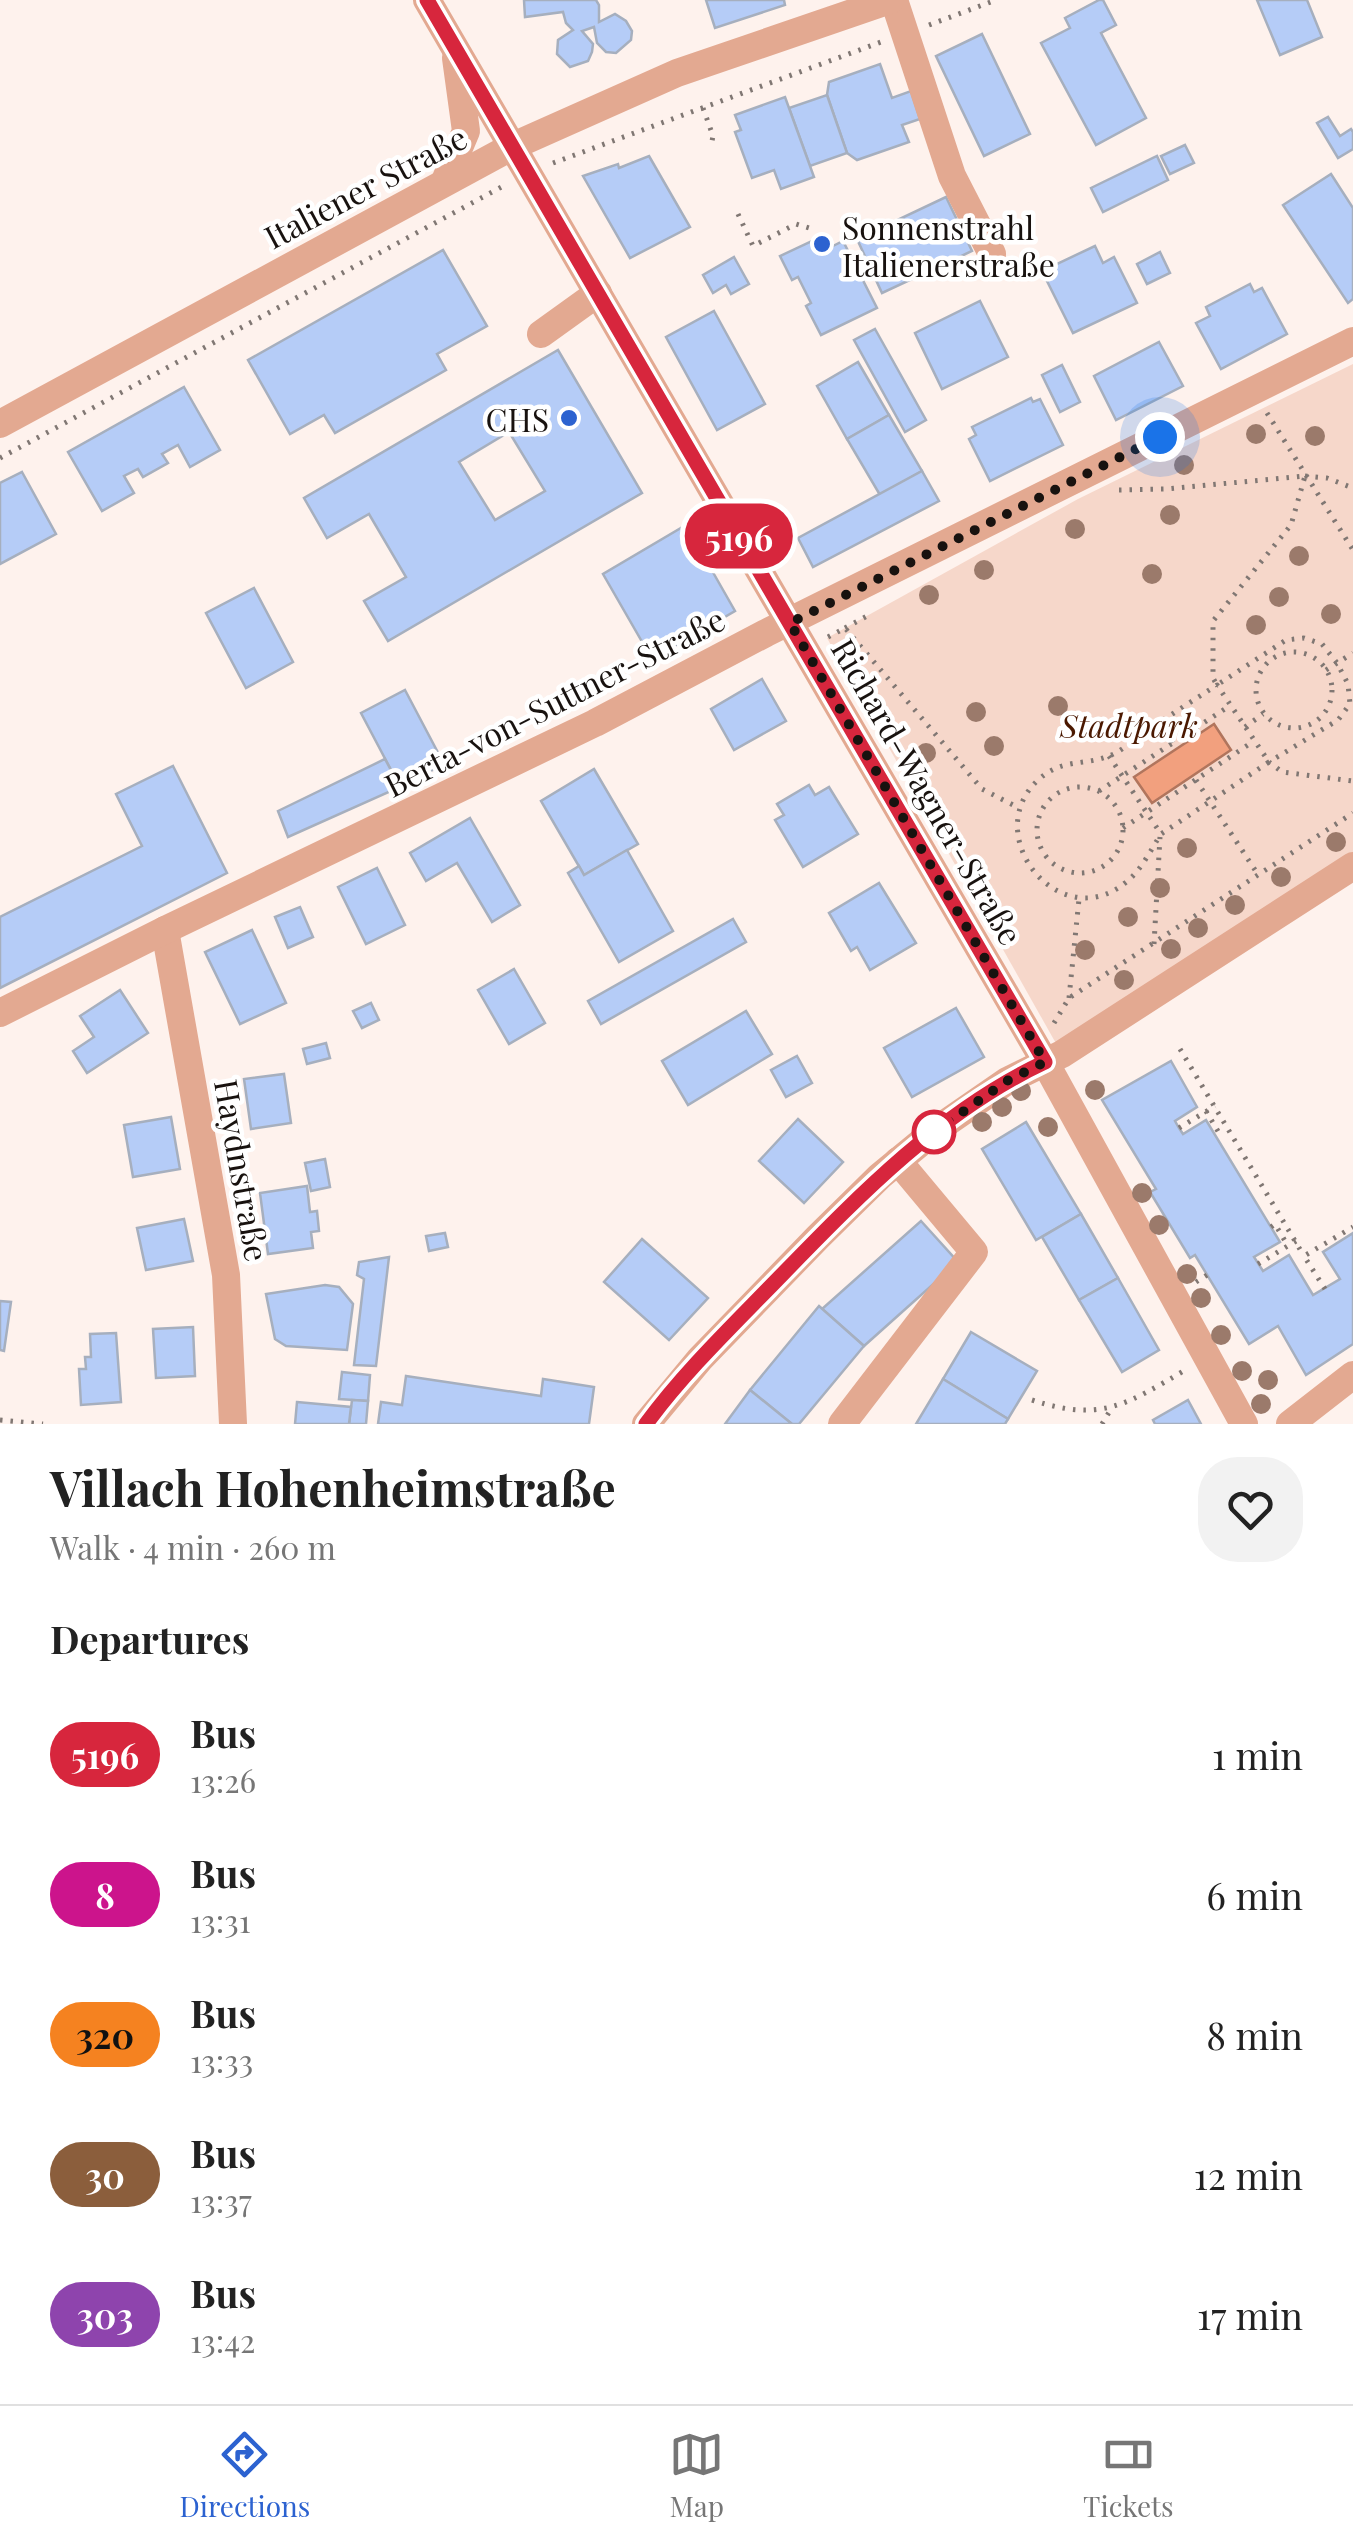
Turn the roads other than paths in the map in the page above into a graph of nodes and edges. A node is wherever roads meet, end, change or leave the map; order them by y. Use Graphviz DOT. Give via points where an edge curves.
graph roads {
  1 [pos="427,0"];
  2 [pos="892,0"];
  3 [pos="455,46"];
  4 [pos="513,146"];
  5 [pos="445,181"];
  6 [pos="992,254"];
  7 [pos="598,293"];
  8 [pos="541,334"];
  9 [pos="1353,341"];
  10 [pos="0,424"];
  11 [pos="790,623"];
  12 [pos="1353,866"];
  13 [pos="165,930"];
  14 [pos="0,1013"];
  15 [pos="1045,1062"];
  16 [pos="898,1161"];
  17 [pos="1353,1375"];
  18 [pos="233,1424"];
  19 [pos="646,1424"];
  20 [pos="842,1424"];
  21 [pos="1244,1424"];
  22 [pos="1290,1424"];
  1 -- 3 [label="street, Richard-Wagner-Straße"];
  2 -- 4 [label="street, Italiener Straße" via="677,73"];
  2 -- 6 [label="street" via="952,176"];
  3 -- 4 [label="street, Richard-Wagner-Straße"];
  3 -- 5 [label="street" via="466,131"];
  4 -- 5 [label="street, Italiener Straße"];
  4 -- 7 [label="street, Richard-Wagner-Straße"];
  5 -- 10 [label="street, Italiener Straße"];
  7 -- 8 [label="street"];
  7 -- 11 [label="street, Richard-Wagner-Straße"];
  9 -- 11 [label="street, Berta-von-Suttner-Straße"];
  11 -- 13 [label="street, Berta-von-Suttner-Straße"];
  11 -- 15 [label="street, Richard-Wagner-Straße"];
  12 -- 15 [label="street"];
  13 -- 14 [label="street, Berta-von-Suttner-Straße"];
  13 -- 18 [label="street, Haydnstraße" via="226,1275"];
  15 -- 16 [label="street" via="1007,1081"];
  15 -- 21 [label="street, Richard-Wagner-Straße"];
  16 -- 19 [label="street" via="700,1359"];
  16 -- 20 [label="street" via="974,1252"];
  17 -- 22 [label="street"];
}
